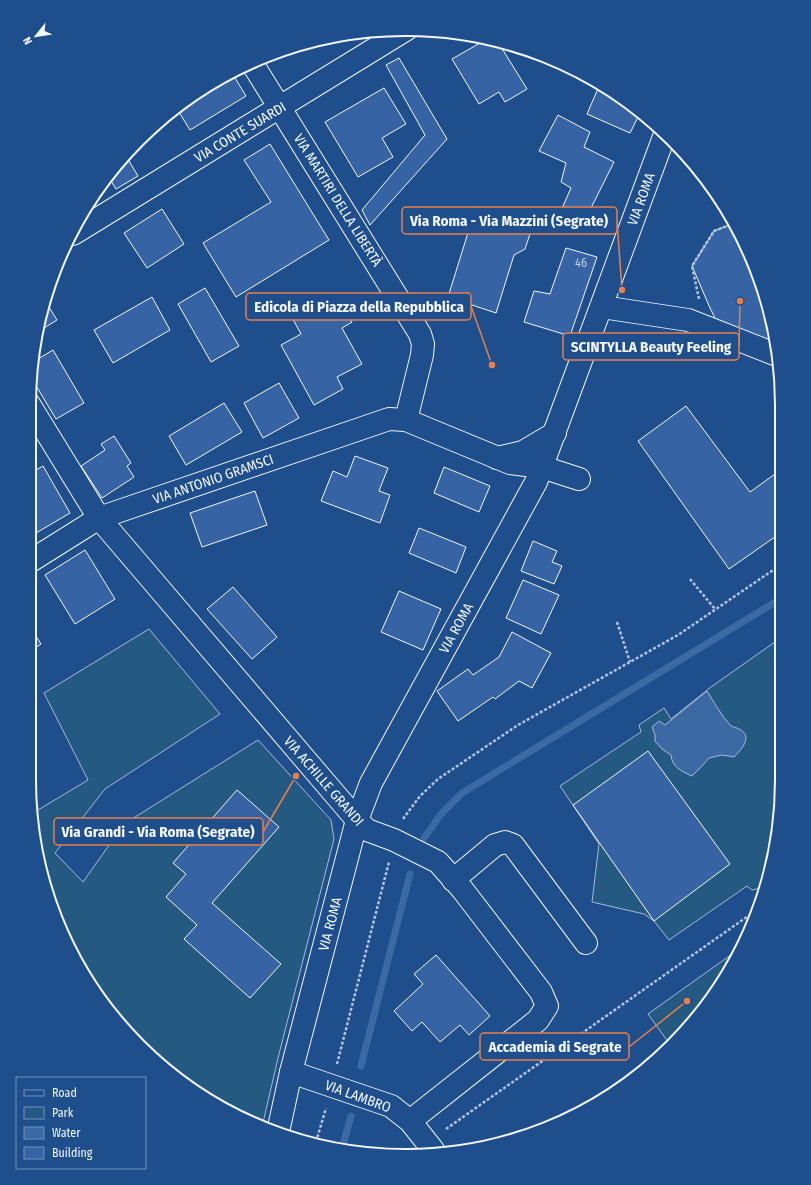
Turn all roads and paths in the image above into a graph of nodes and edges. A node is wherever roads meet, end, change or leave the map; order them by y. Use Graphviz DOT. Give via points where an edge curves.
graph roads {
  1 [pos="395,36"];
  2 [pos="255,68"];
  3 [pos="281,108"];
  4 [pos="663,140"];
  5 [pos="728,226"];
  6 [pos="82,229"];
  7 [pos="602,307"];
  8 [pos="704,326"];
  9 [pos="771,353"];
  10 [pos="36,415"];
  11 [pos="406,420"];
  12 [pos="555,432"];
  13 [pos="496,458"];
  14 [pos="542,467"];
  15 [pos="579,479"];
  16 [pos="99,518"];
  17 [pos="36,558"];
  18 [pos="775,569"];
  19 [pos="690,579"];
  20 [pos="715,609"];
  21 [pos="617,622"];
  22 [pos="630,662"];
  23 [pos="357,820"];
  24 [pos="394,840"];
  25 [pos="453,880"];
  26 [pos="749,916"];
  27 [pos="586,943"];
  28 [pos="291,1072"];
  29 [pos="332,1086"];
  30 [pos="410,1121"];
  31 [pos="279,1126"];
  32 [pos="317,1138"];
  33 [pos="430,1146"];
  1 -- 3 [label="street, VIA CONTE SUARDI"];
  2 -- 3 [label="street, VIA MARTIRI DELLA LIBERTÀ"];
  3 -- 6 [label="street, VIA CONTE SUARDI"];
  3 -- 11 [label="street, VIA MARTIRI DELLA LIBERTÀ" via="422,339 422,355"];
  4 -- 7 [label="street, VIA ROMA"];
  5 -- 8 [label="path" via="714,231 692,266"];
  7 -- 8 [label="street" via="688,320"];
  7 -- 12 [label="street, VIA ROMA"];
  8 -- 9 [label="street"];
  10 -- 16 [label="street, VIA ACHILLE GRANDI"];
  11 -- 13 [label="street"];
  11 -- 16 [label="street, VIA ANTONIO GRAMSCI" via="384,420"];
  12 -- 13 [label="street" via="523,452"];
  12 -- 14 [label="street, VIA ROMA"];
  13 -- 14 [label="street" via="514,464"];
  14 -- 15 [label="street"];
  14 -- 23 [label="street, VIA ROMA" via="371,784"];
  16 -- 17 [label="street, VIA ANTONIO GRAMSCI"];
  16 -- 23 [label="street, VIA ACHILLE GRANDI"];
  18 -- 20 [label="path"];
  19 -- 20 [label="path"];
  20 -- 22 [label="path" via="678,635"];
  21 -- 22 [label="path"];
  22 -- 24 [label="path" via="518,725 438,779 404,816"];
  23 -- 24 [label="street, VIA ACHILLE GRANDI" via="367,830"];
  23 -- 28 [label="street, VIA ROMA"];
  24 -- 25 [label="street, VIA ACHILLE GRANDI" via="438,862"];
  24 -- 29 [label="path"];
  25 -- 27 [label="street" via="495,845 505,842 513,845"];
  25 -- 30 [label="street, VIA ACHILLE GRANDI" via="541,992 547,1006 538,1020"];
  26 -- 33 [label="path"];
  28 -- 29 [label="street, VIA LAMBRO"];
  28 -- 31 [label="street, VIA ROMA"];
  29 -- 30 [label="street, VIA LAMBRO" via="391,1106"];
  29 -- 32 [label="path"];
  30 -- 33 [label="street, VIA LAMBRO"];
}
